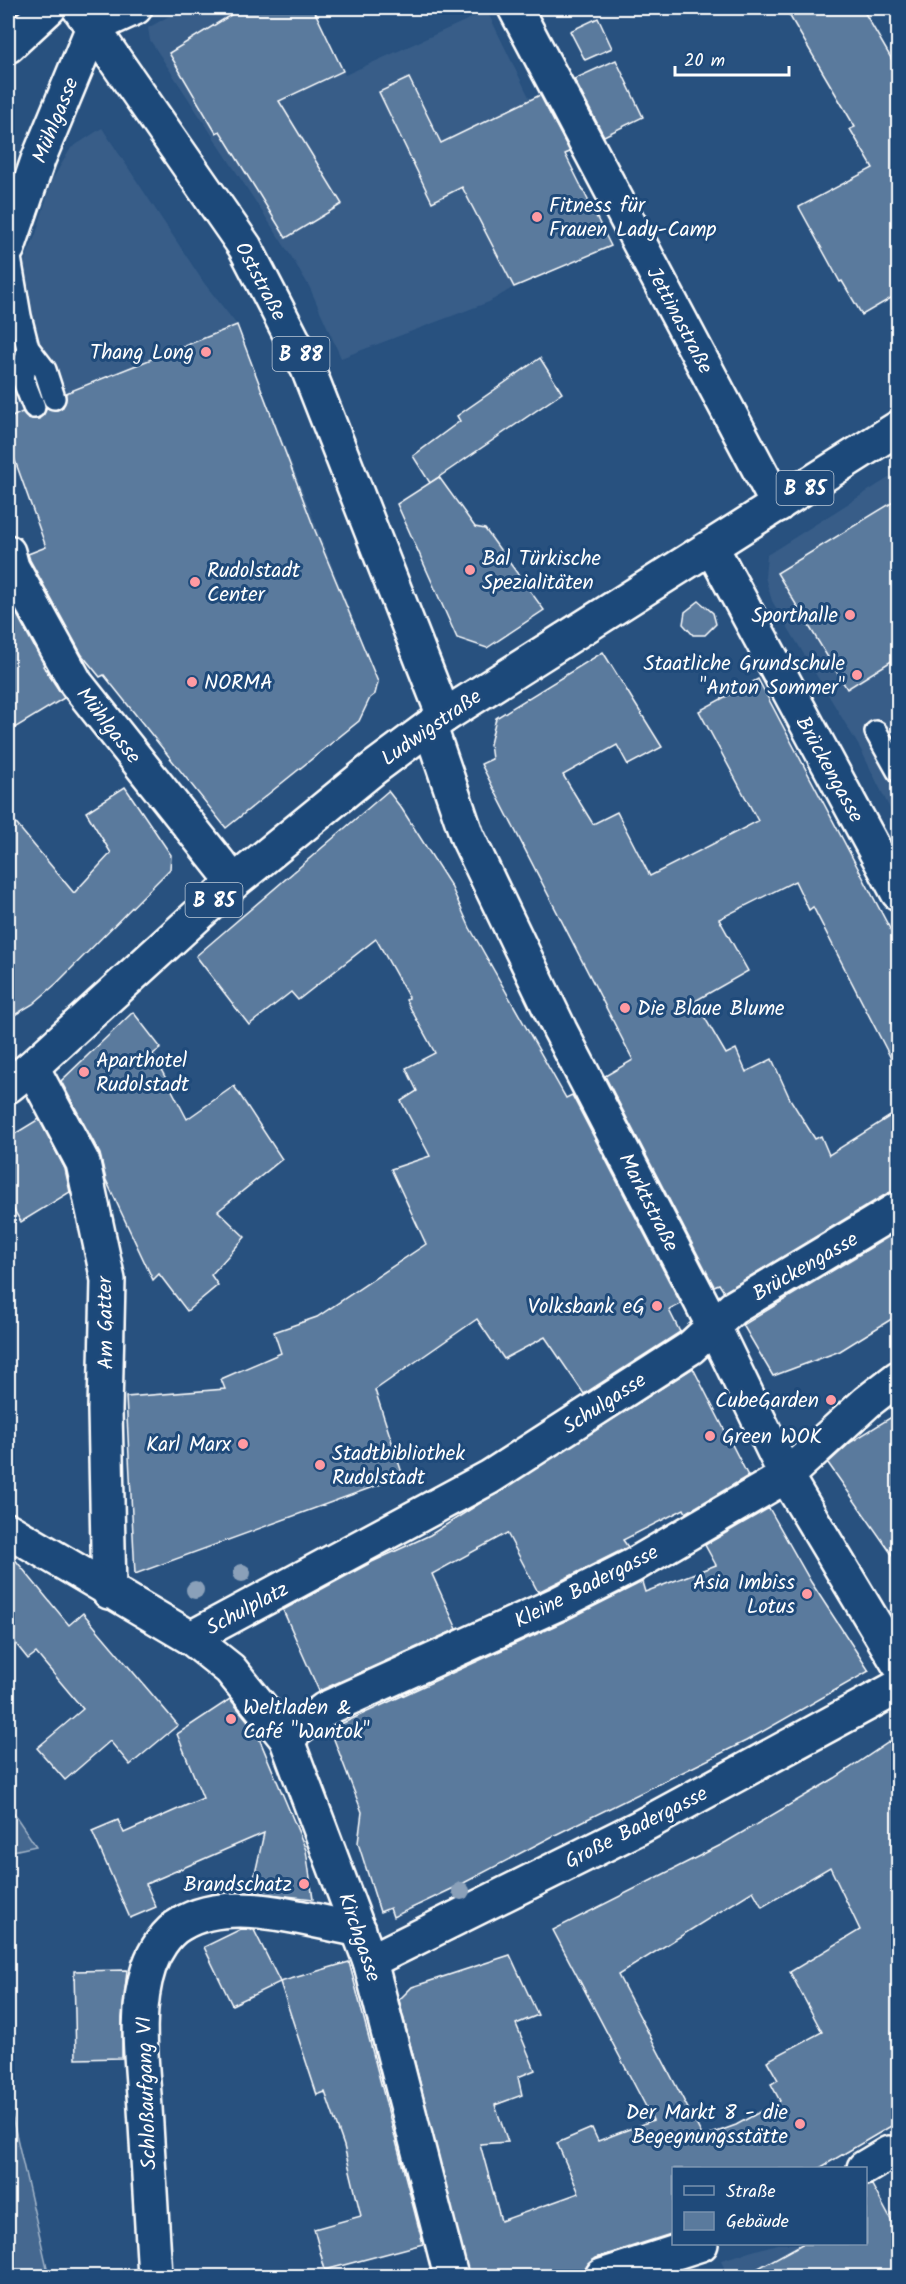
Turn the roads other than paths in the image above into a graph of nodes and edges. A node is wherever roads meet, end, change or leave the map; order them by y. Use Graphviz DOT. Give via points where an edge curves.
graph roads {
  1 [pos="49,8"];
  2 [pos="135,8"];
  3 [pos="515,8"];
  4 [pos="86,17"];
  5 [pos="8,46"];
  6 [pos="8,247"];
  7 [pos="28,348"];
  8 [pos="54,398"];
  9 [pos="34,407"];
  10 [pos="898,428"];
  11 [pos="778,505"];
  12 [pos="712,548"];
  13 [pos="8,552"];
  14 [pos="437,721"];
  15 [pos="876,732"];
  16 [pos="898,771"];
  17 [pos="234,882"];
  18 [pos="898,893"];
  19 [pos="20,1077"];
  20 [pos="898,1209"];
  21 [pos="713,1325"];
  22 [pos="898,1378"];
  23 [pos="786,1476"];
  24 [pos="490,1477"];
  25 [pos="8,1530"];
  26 [pos="109,1592"];
  27 [pos="191,1638"];
  28 [pos="898,1662"];
  29 [pos="898,1687"];
  30 [pos="286,1738"];
  31 [pos="359,1930"];
  32 [pos="370,1962"];
  33 [pos="698,2245"];
  34 [pos="156,2277"];
  35 [pos="451,2277"];
  36 [pos="602,2277"];
  1 -- 5 [label="street"];
  2 -- 4 [label="street"];
  3 -- 11 [label="street, Jettinastraße"];
  4 -- 6 [label="street, Mühlgasse"];
  4 -- 14 [label="street, Oststraße / B 88" via="245,248 308,369"];
  6 -- 7 [label="lane"];
  7 -- 8 [label="lane" via="45,370"];
  7 -- 9 [label="lane" via="23,379"];
  10 -- 11 [label="street, Ludwigstraße / B 85"];
  11 -- 12 [label="street, Ludwigstraße / B 85"];
  12 -- 14 [label="street, Ludwigstraße / B 85"];
  12 -- 18 [label="street, Brückengasse"];
  13 -- 17 [label="street, Mühlgasse" via="12,567 76,683"];
  14 -- 17 [label="street, Ludwigstraße / B 85"];
  14 -- 21 [label="street, Marktstraße" via="467,836 560,1030"];
  15 -- 16 [label="lane"];
  17 -- 19 [label="street, Ludwigstraße / B 85"];
  19 -- 26 [label="street, Am Gatter" via="83,1163 108,1280 105,1410"];
  20 -- 21 [label="street, Brückengasse" via="733,1308"];
  21 -- 23 [label="street, Marktstraße"];
  21 -- 24 [label="street, Schulgasse" via="690,1348"];
  22 -- 23 [label="street, Kleine Badergasse"];
  23 -- 28 [label="street, Marktstraße"];
  23 -- 30 [label="street, Kleine Badergasse" via="632,1566 325,1709"];
  24 -- 27 [label="street, Schulplatz"];
  25 -- 26 [label="street, Schulplatz"];
  26 -- 27 [label="street, Schulplatz"];
  27 -- 30 [label="street, Kirchgasse" via="230,1668"];
  29 -- 32 [label="street, Große Badergasse" via="640,1827"];
  30 -- 31 [label="street, Kirchgasse"];
  31 -- 32 [label="street, Kirchgasse"];
  31 -- 34 [label="street, Schloßaufgang VI" via="251,1909 205,1914 180,1924 161,1942 149,1967 142,2006 141,2058"];
  32 -- 35 [label="street, Kirchgasse"];
  33 -- 36 [label="street"];
}
